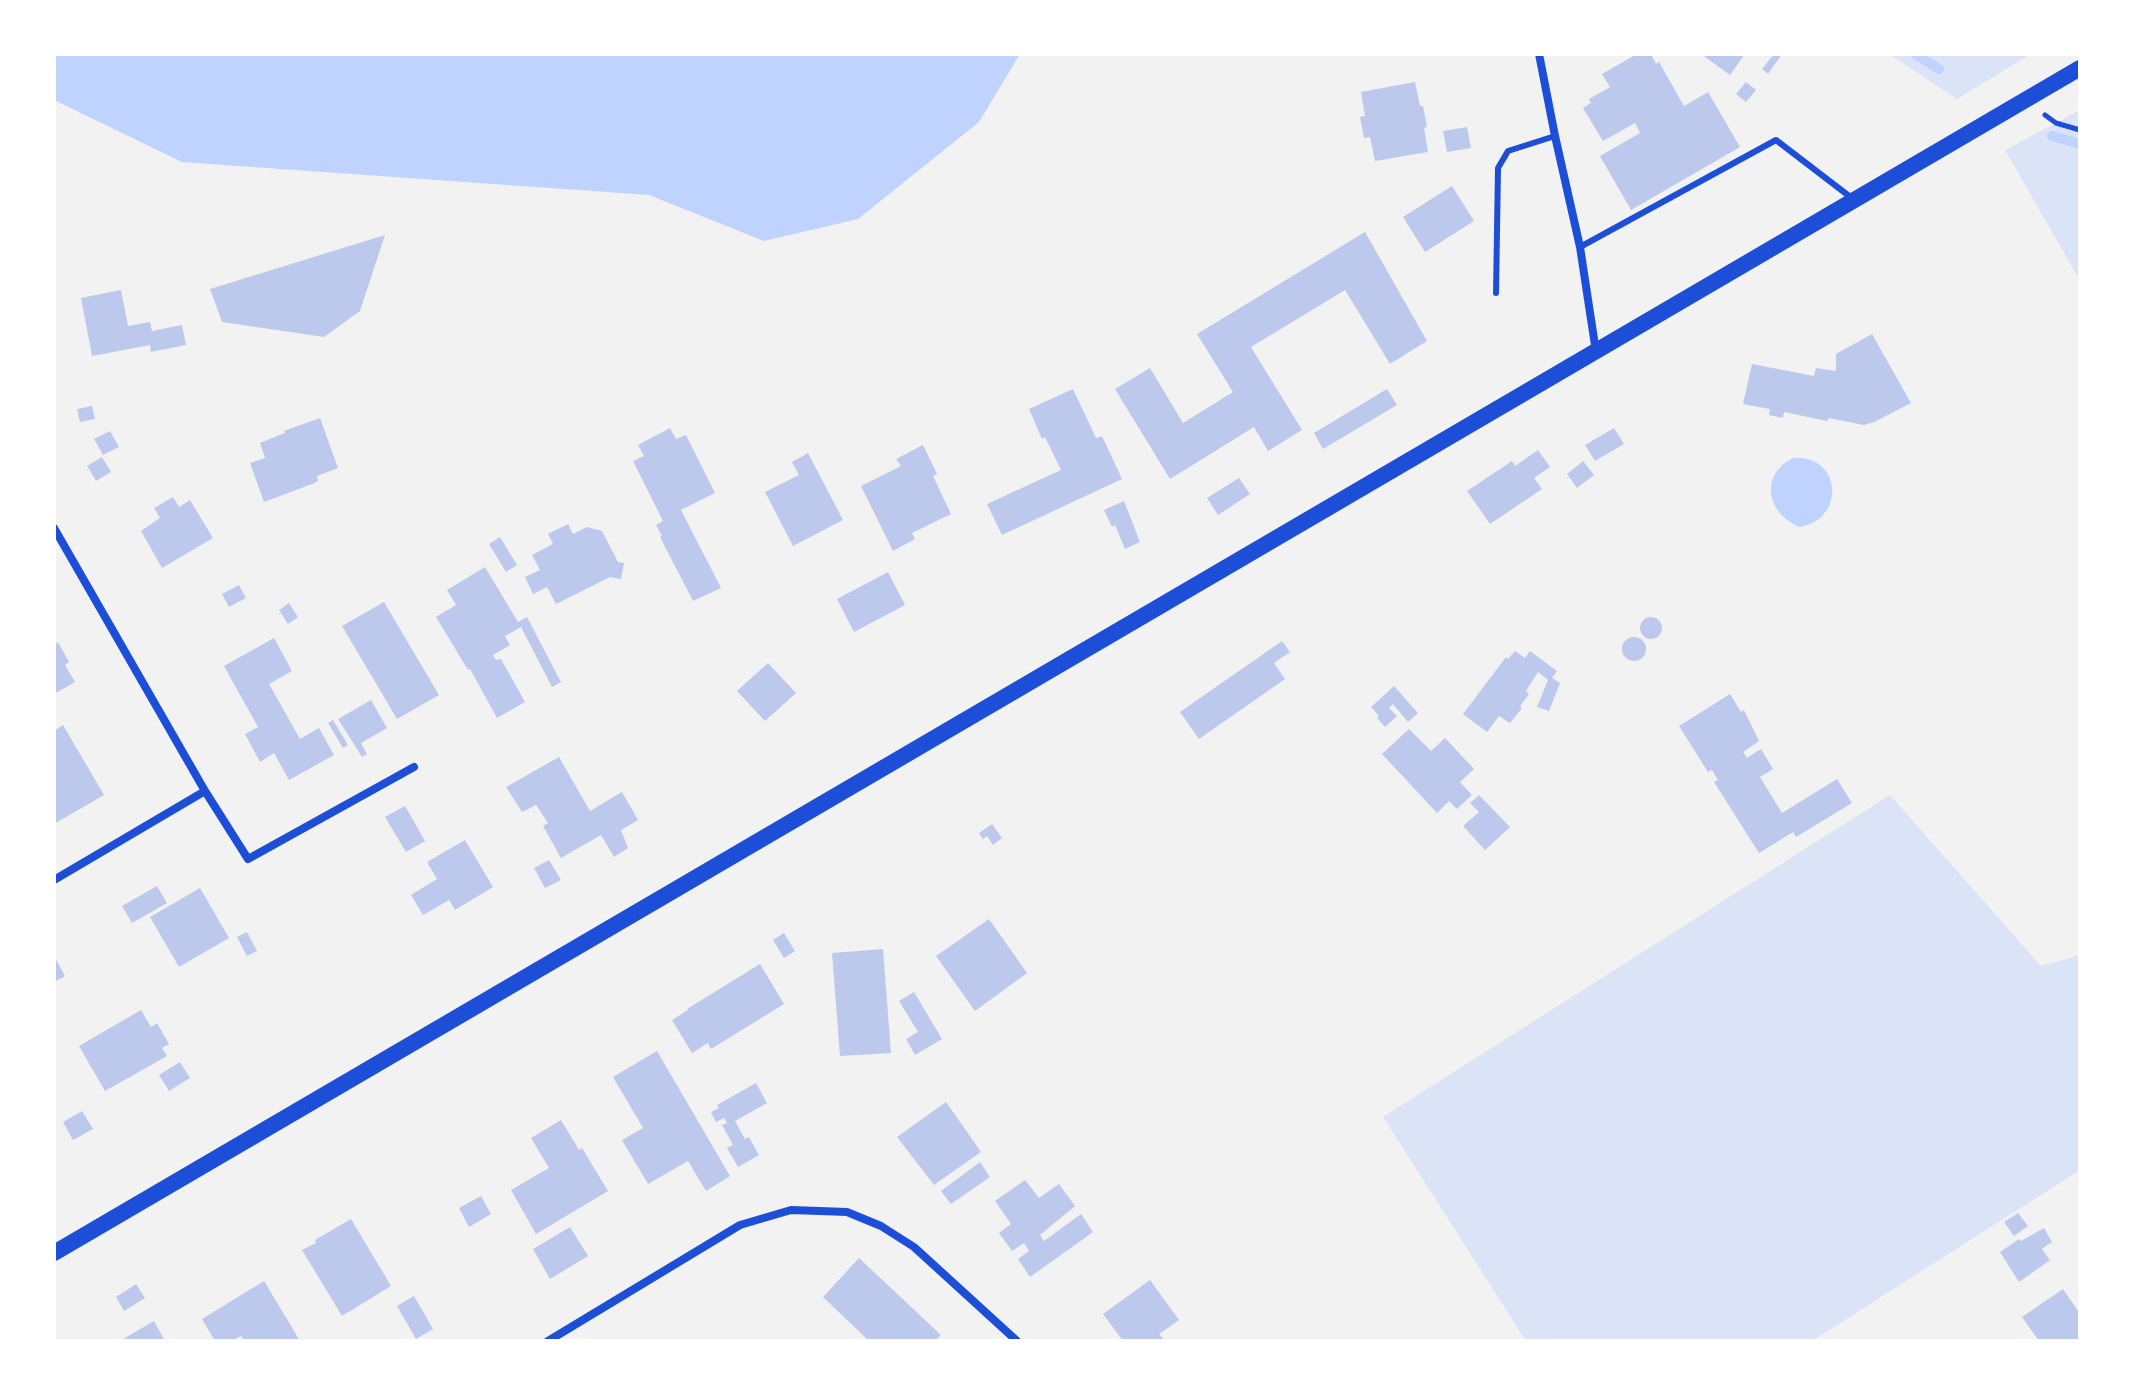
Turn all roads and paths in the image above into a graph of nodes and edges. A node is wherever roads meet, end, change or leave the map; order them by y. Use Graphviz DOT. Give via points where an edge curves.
graph roads {
  1 [pos="1539,54"];
  2 [pos="2080,68"];
  3 [pos="1555,136"];
  4 [pos="1856,201"];
  5 [pos="1580,247"];
  6 [pos="1496,293"];
  7 [pos="1596,353"];
  8 [pos="54,528"];
  9 [pos="414,767"];
  10 [pos="205,791"];
  11 [pos="54,880"];
  12 [pos="54,1253"];
  13 [pos="548,1341"];
  14 [pos="1017,1341"];
  1 -- 3 [label="street"];
  2 -- 4 [label="main road"];
  3 -- 5 [label="street"];
  3 -- 6 [label="lane" via="1508,151 1498,168"];
  4 -- 5 [label="lane" via="1776,140"];
  4 -- 7 [label="main road"];
  5 -- 7 [label="street"];
  7 -- 12 [label="main road"];
  8 -- 10 [label="street"];
  9 -- 10 [label="street" via="248,859"];
  10 -- 11 [label="street"];
  13 -- 14 [label="street" via="740,1225 791,1210 847,1212 881,1226 914,1247"];
}
